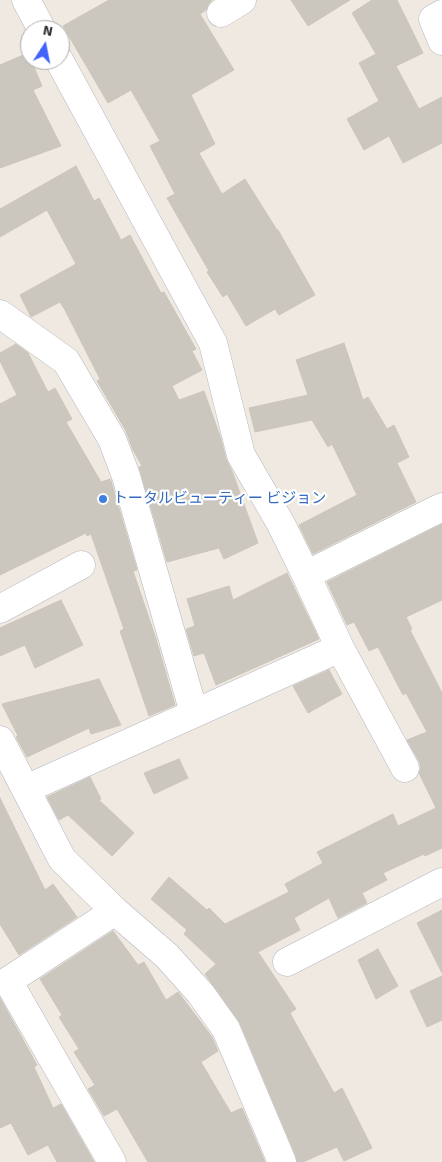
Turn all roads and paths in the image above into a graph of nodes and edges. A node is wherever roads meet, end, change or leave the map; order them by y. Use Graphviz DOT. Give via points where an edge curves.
graph roads {
  1 [pos="26,0"];
  2 [pos="442,14"];
  3 [pos="37,20"];
  4 [pos="442,41"];
  5 [pos="64,70"];
  6 [pos="0,314"];
  7 [pos="442,506"];
  8 [pos="81,565"];
  9 [pos="306,575"];
  10 [pos="0,609"];
  11 [pos="340,648"];
  12 [pos="194,713"];
  13 [pos="0,740"];
  14 [pos="405,768"];
  15 [pos="26,789"];
  16 [pos="442,882"];
  17 [pos="115,911"];
  18 [pos="286,962"];
  19 [pos="112,1162"];
  20 [pos="282,1162"];
  1 -- 3 [label="street"];
  2 -- 4 [label="street" via="433,18"];
  5 -- 9 [label="street" via="213,343 241,455"];
  6 -- 12 [label="street" via="66,361 112,439 126,476"];
  7 -- 9 [label="street"];
  8 -- 10 [label="street"];
  9 -- 11 [label="street"];
  11 -- 12 [label="street"];
  11 -- 14 [label="street"];
  12 -- 15 [label="street"];
  13 -- 15 [label="street"];
  15 -- 17 [label="street" via="62,859"];
  16 -- 18 [label="street"];
  17 -- 19 [label="street" via="8,982"];
  17 -- 20 [label="street" via="167,956 201,994 226,1029"];
}
